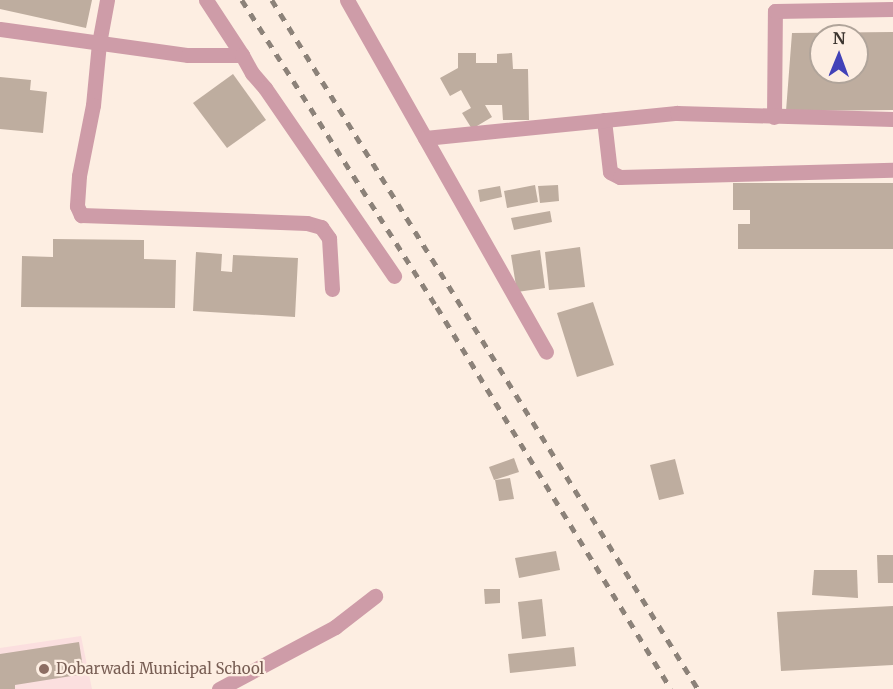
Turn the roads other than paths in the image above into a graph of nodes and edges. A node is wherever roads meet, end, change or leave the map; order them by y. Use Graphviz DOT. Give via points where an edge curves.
graph roads {
  1 [pos="107,0"];
  2 [pos="206,0"];
  3 [pos="347,0"];
  4 [pos="893,9"];
  5 [pos="0,29"];
  6 [pos="99,42"];
  7 [pos="242,55"];
  8 [pos="774,117"];
  9 [pos="893,119"];
  10 [pos="604,120"];
  11 [pos="425,138"];
  12 [pos="893,170"];
  13 [pos="394,276"];
  14 [pos="332,289"];
  15 [pos="546,352"];
  16 [pos="375,596"];
  17 [pos="219,689"];
  1 -- 6 [label="street"];
  2 -- 7 [label="street"];
  3 -- 11 [label="street"];
  4 -- 8 [label="street" via="775,11"];
  5 -- 6 [label="street"];
  6 -- 7 [label="street" via="188,55"];
  6 -- 14 [label="street" via="93,105 79,176 77,206 81,215 307,223 321,227 329,238"];
  7 -- 13 [label="street"];
  8 -- 9 [label="street"];
  8 -- 10 [label="street" via="677,113"];
  10 -- 11 [label="street"];
  10 -- 12 [label="street" via="613,176"];
  11 -- 15 [label="street"];
  16 -- 17 [label="street" via="334,627"];
}
